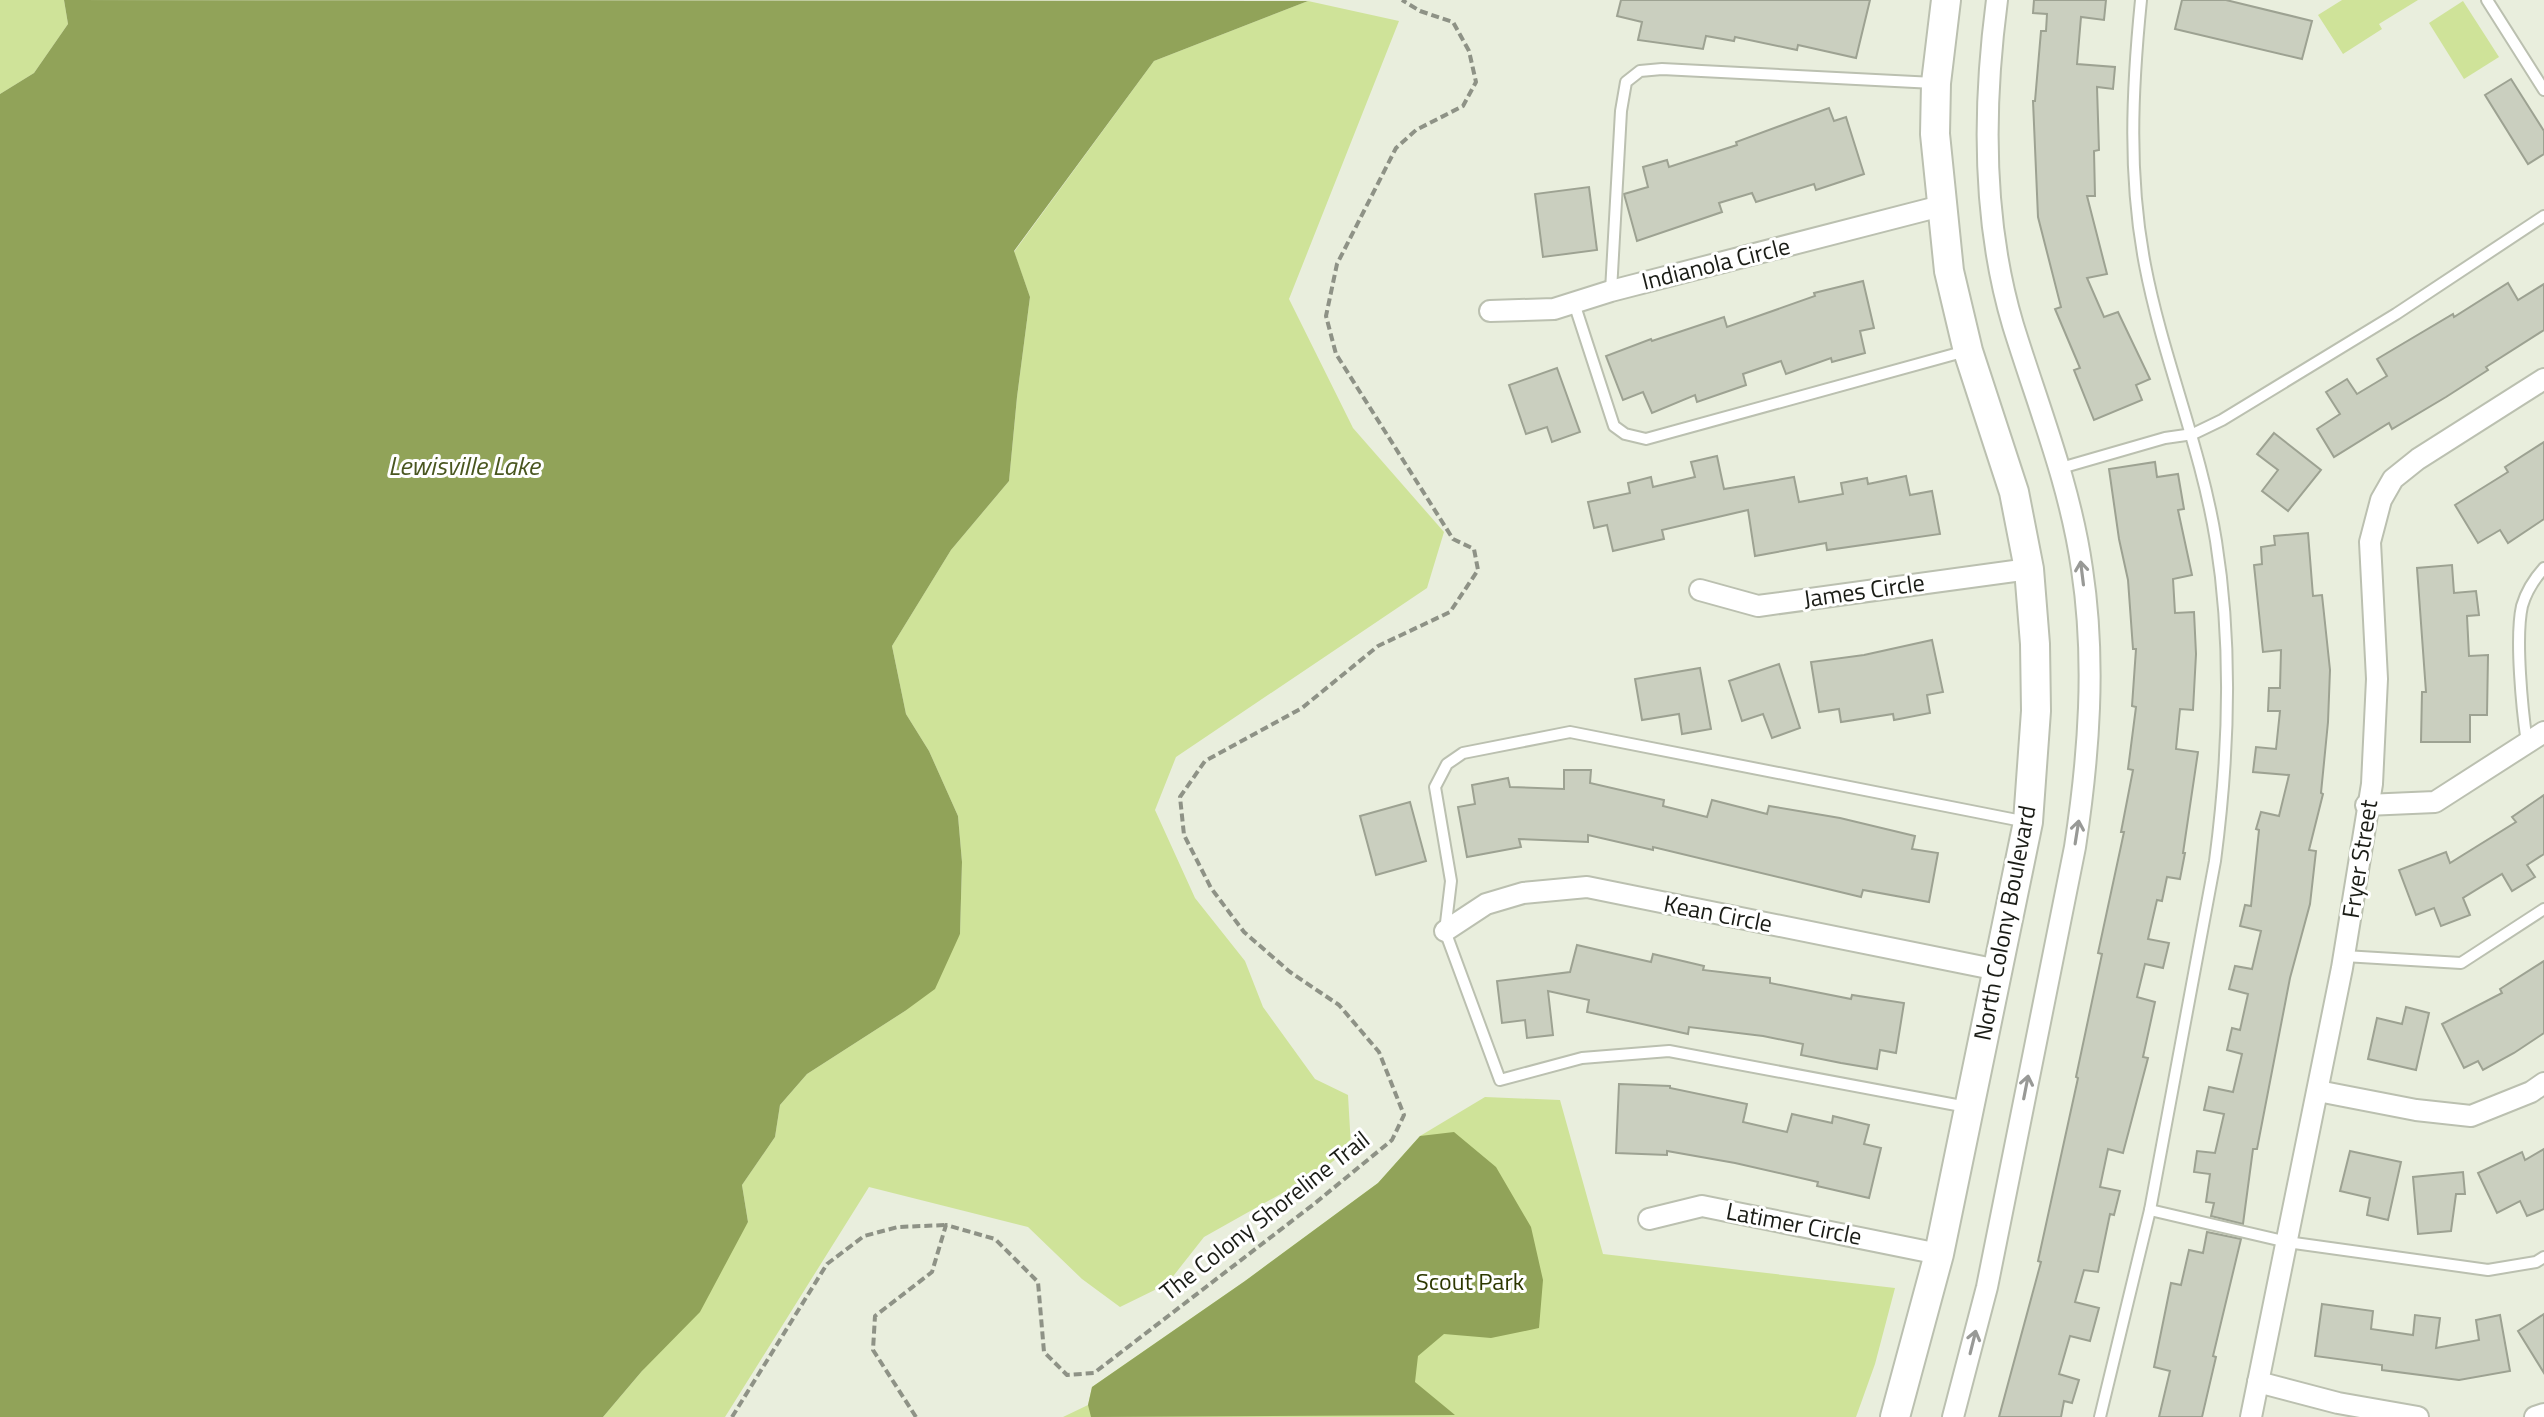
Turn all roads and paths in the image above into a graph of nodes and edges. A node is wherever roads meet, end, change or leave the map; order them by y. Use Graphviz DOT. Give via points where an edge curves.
graph roads {
  1 [pos="1402,0"];
  2 [pos="1946,0"];
  3 [pos="1997,0"];
  4 [pos="2141,0"];
  5 [pos="2487,0"];
  6 [pos="1936,83"];
  7 [pos="2544,90"];
  8 [pos="1941,206"];
  9 [pos="2544,216"];
  10 [pos="1611,291"];
  11 [pos="1574,303"];
  12 [pos="1490,311"];
  13 [pos="1968,351"];
  14 [pos="2544,379"];
  15 [pos="2193,434"];
  16 [pos="2061,468"];
  17 [pos="2544,568"];
  18 [pos="2029,569"];
  19 [pos="1700,590"];
  20 [pos="2535,737"];
  21 [pos="2366,805"];
  22 [pos="2028,822"];
  23 [pos="2544,909"];
  24 [pos="1445,931"];
  25 [pos="2344,956"];
  26 [pos="1998,970"];
  27 [pos="2544,1083"];
  28 [pos="2318,1091"];
  29 [pos="1969,1107"];
  30 [pos="2150,1210"];
  31 [pos="1649,1219"];
  32 [pos="946,1225"];
  33 [pos="2287,1242"];
  34 [pos="1939,1254"];
  35 [pos="2544,1257"];
  36 [pos="2258,1382"];
  37 [pos="2544,1414"];
  38 [pos="732,1417"];
  39 [pos="916,1417"];
  40 [pos="1895,1417"];
  41 [pos="1953,1417"];
  42 [pos="2100,1417"];
  43 [pos="2251,1417"];
  44 [pos="2418,1417"];
  45 [pos="2535,1417"];
  1 -- 32 [label="path, The Colony Shoreline Trail" via="1453,22 1469,51 1476,82 1463,106 1416,130 1396,148 1337,264 1326,316 1336,354 1453,539 1474,549 1478,570 1450,612 1378,646 1302,708 1205,761 1180,797 1184,835 1211,888 1244,932 1339,1005 1379,1052 1404,1115 1392,1140 1094,1373 1067,1375 1044,1352 1038,1282 995,1239"];
  2 -- 6 [label="main road, North Colony Boulevard"];
  3 -- 16 [label="street" via="1988,94 1999,260 2013,322"];
  4 -- 15 [label="lane" via="2132,154 2139,229"];
  5 -- 7 [label="lane"];
  6 -- 8 [label="main road, North Colony Boulevard"];
  6 -- 10 [label="lane" via="1640,71 1626,82 1621,111"];
  8 -- 10 [label="street, Indianola Circle"];
  8 -- 13 [label="main road, North Colony Boulevard" via="1949,271"];
  9 -- 15 [label="lane" via="2396,314"];
  10 -- 11 [label="street, Indianola Circle"];
  11 -- 12 [label="street, Indianola Circle" via="1554,309"];
  11 -- 13 [label="lane" via="1614,426 1646,439"];
  13 -- 18 [label="main road, North Colony Boulevard" via="2014,492"];
  14 -- 21 [label="street, Fryer Street" via="2418,459 2393,479 2381,500 2370,542 2377,679 2372,784"];
  15 -- 16 [label="lane"];
  15 -- 30 [label="lane" via="2224,602 2228,689 2223,791 2215,861"];
  41 -- 16 [label="street, one-way" via="1987,1287 2082,804 2089,642 2083,570"];
  17 -- 20 [label="lane" via="2529,590 2520,619 2523,715"];
  18 -- 19 [label="street, James Circle" via="1758,606"];
  18 -- 22 [label="main road, North Colony Boulevard" via="2036,711"];
  20 -- 21 [label="street" via="2435,802"];
  21 -- 25 [label="street, Fryer Street"];
  22 -- 24 [label="lane" via="1570,732 1463,753 1447,764 1435,787 1451,881"];
  22 -- 26 [label="main road, North Colony Boulevard"];
  23 -- 25 [label="lane" via="2461,963"];
  24 -- 26 [label="street, Kean Circle" via="1486,904 1523,893 1587,887"];
  24 -- 29 [label="lane" via="1500,1080 1582,1058 1669,1051"];
  25 -- 28 [label="street, Fryer Street"];
  26 -- 29 [label="main road, North Colony Boulevard"];
  27 -- 28 [label="street" via="2471,1116"];
  28 -- 33 [label="street, Fryer Street"];
  29 -- 34 [label="main road, North Colony Boulevard"];
  30 -- 33 [label="lane"];
  30 -- 42 [label="lane"];
  31 -- 34 [label="street, Latimer Circle" via="1702,1206"];
  32 -- 38 [label="path, The Colony Shoreline Trail" via="898,1227 864,1236 827,1264"];
  32 -- 39 [label="path" via="932,1272 875,1316 873,1350"];
  33 -- 35 [label="lane" via="2488,1270"];
  33 -- 36 [label="street, Fryer Street"];
  34 -- 40 [label="main road, North Colony Boulevard"];
  36 -- 43 [label="street, Fryer Street"];
  36 -- 44 [label="street"];
  37 -- 45 [label="street"];
}
